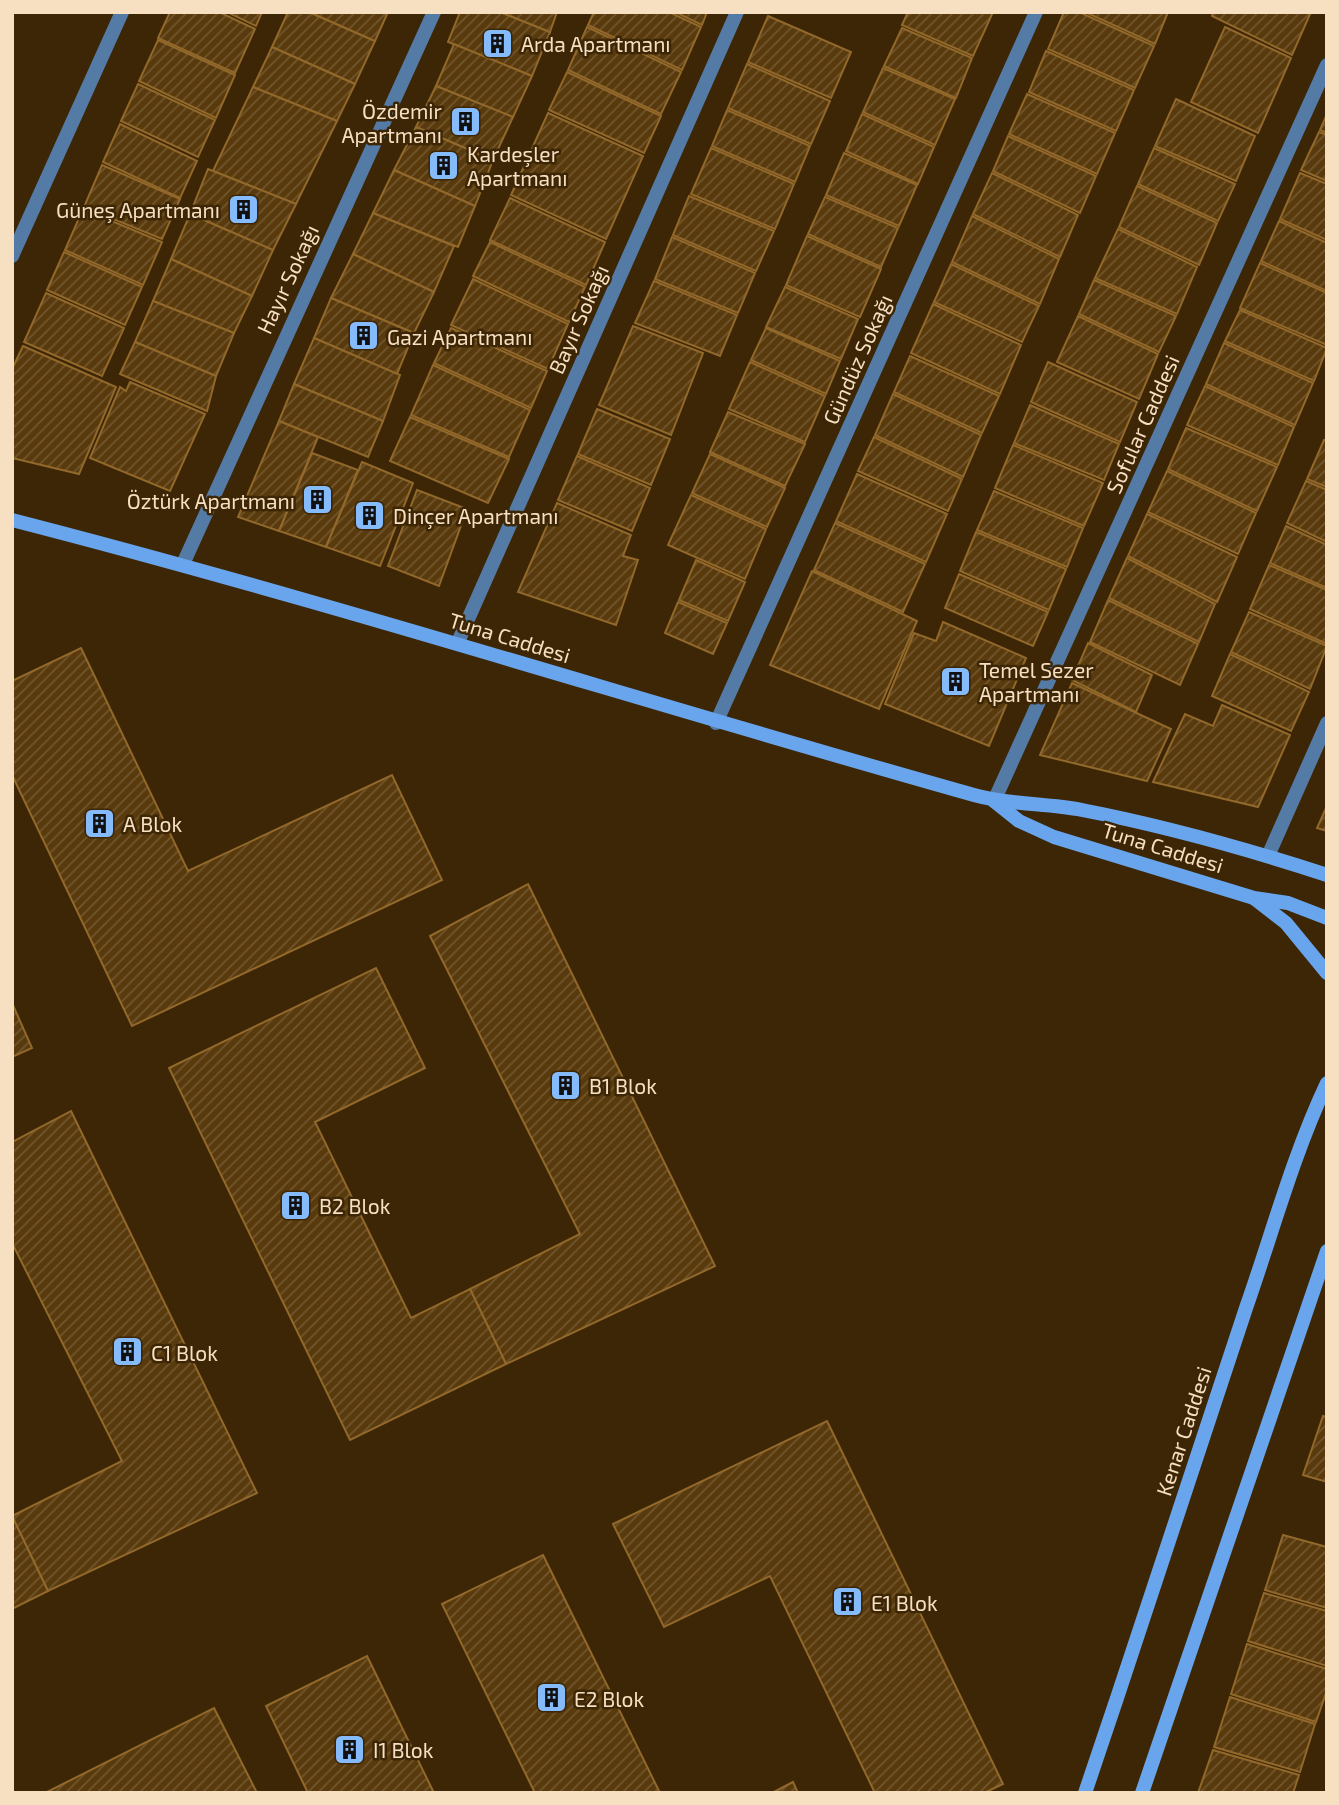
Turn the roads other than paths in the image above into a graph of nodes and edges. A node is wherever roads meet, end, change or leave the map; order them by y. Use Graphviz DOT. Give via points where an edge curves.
graph roads {
  1 [pos="122,12"];
  2 [pos="434,12"];
  3 [pos="737,12"];
  4 [pos="1036,12"];
  5 [pos="1327,65"];
  6 [pos="12,256"];
  7 [pos="12,520"];
  8 [pos="183,564"];
  9 [pos="458,642"];
  10 [pos="716,723"];
  11 [pos="1327,723"];
  12 [pos="994,801"];
  13 [pos="1268,856"];
  14 [pos="1327,875"];
  15 [pos="1254,898"];
  16 [pos="1327,918"];
  17 [pos="1327,973"];
  18 [pos="1327,1083"];
  19 [pos="1327,1251"];
  20 [pos="1085,1793"];
  21 [pos="1142,1793"];
  1 -- 6 [label="street"];
  2 -- 8 [label="street, Hayır Sokağı"];
  3 -- 9 [label="street, Bayır Sokağı"];
  4 -- 10 [label="street, Gündüz Sokağı"];
  5 -- 12 [label="street, Sofular Caddesi"];
  7 -- 8 [label="main road, Tuna Caddesi"];
  8 -- 9 [label="main road, Tuna Caddesi"];
  9 -- 10 [label="main road, Tuna Caddesi"];
  10 -- 12 [label="main road, Tuna Caddesi"];
  11 -- 13 [label="street"];
  12 -- 13 [label="main road, Tuna Caddesi" via="1069,807"];
  12 -- 15 [label="main road, Tuna Caddesi" via="1019,821 1054,837"];
  13 -- 14 [label="main road, Tuna Caddesi"];
  15 -- 16 [label="main road, Tuna Caddesi" via="1288,903"];
  15 -- 17 [label="main road" via="1286,923"];
  18 -- 20 [label="main road, Kenar Caddesi" via="1295,1165"];
  19 -- 21 [label="main road"];
}
